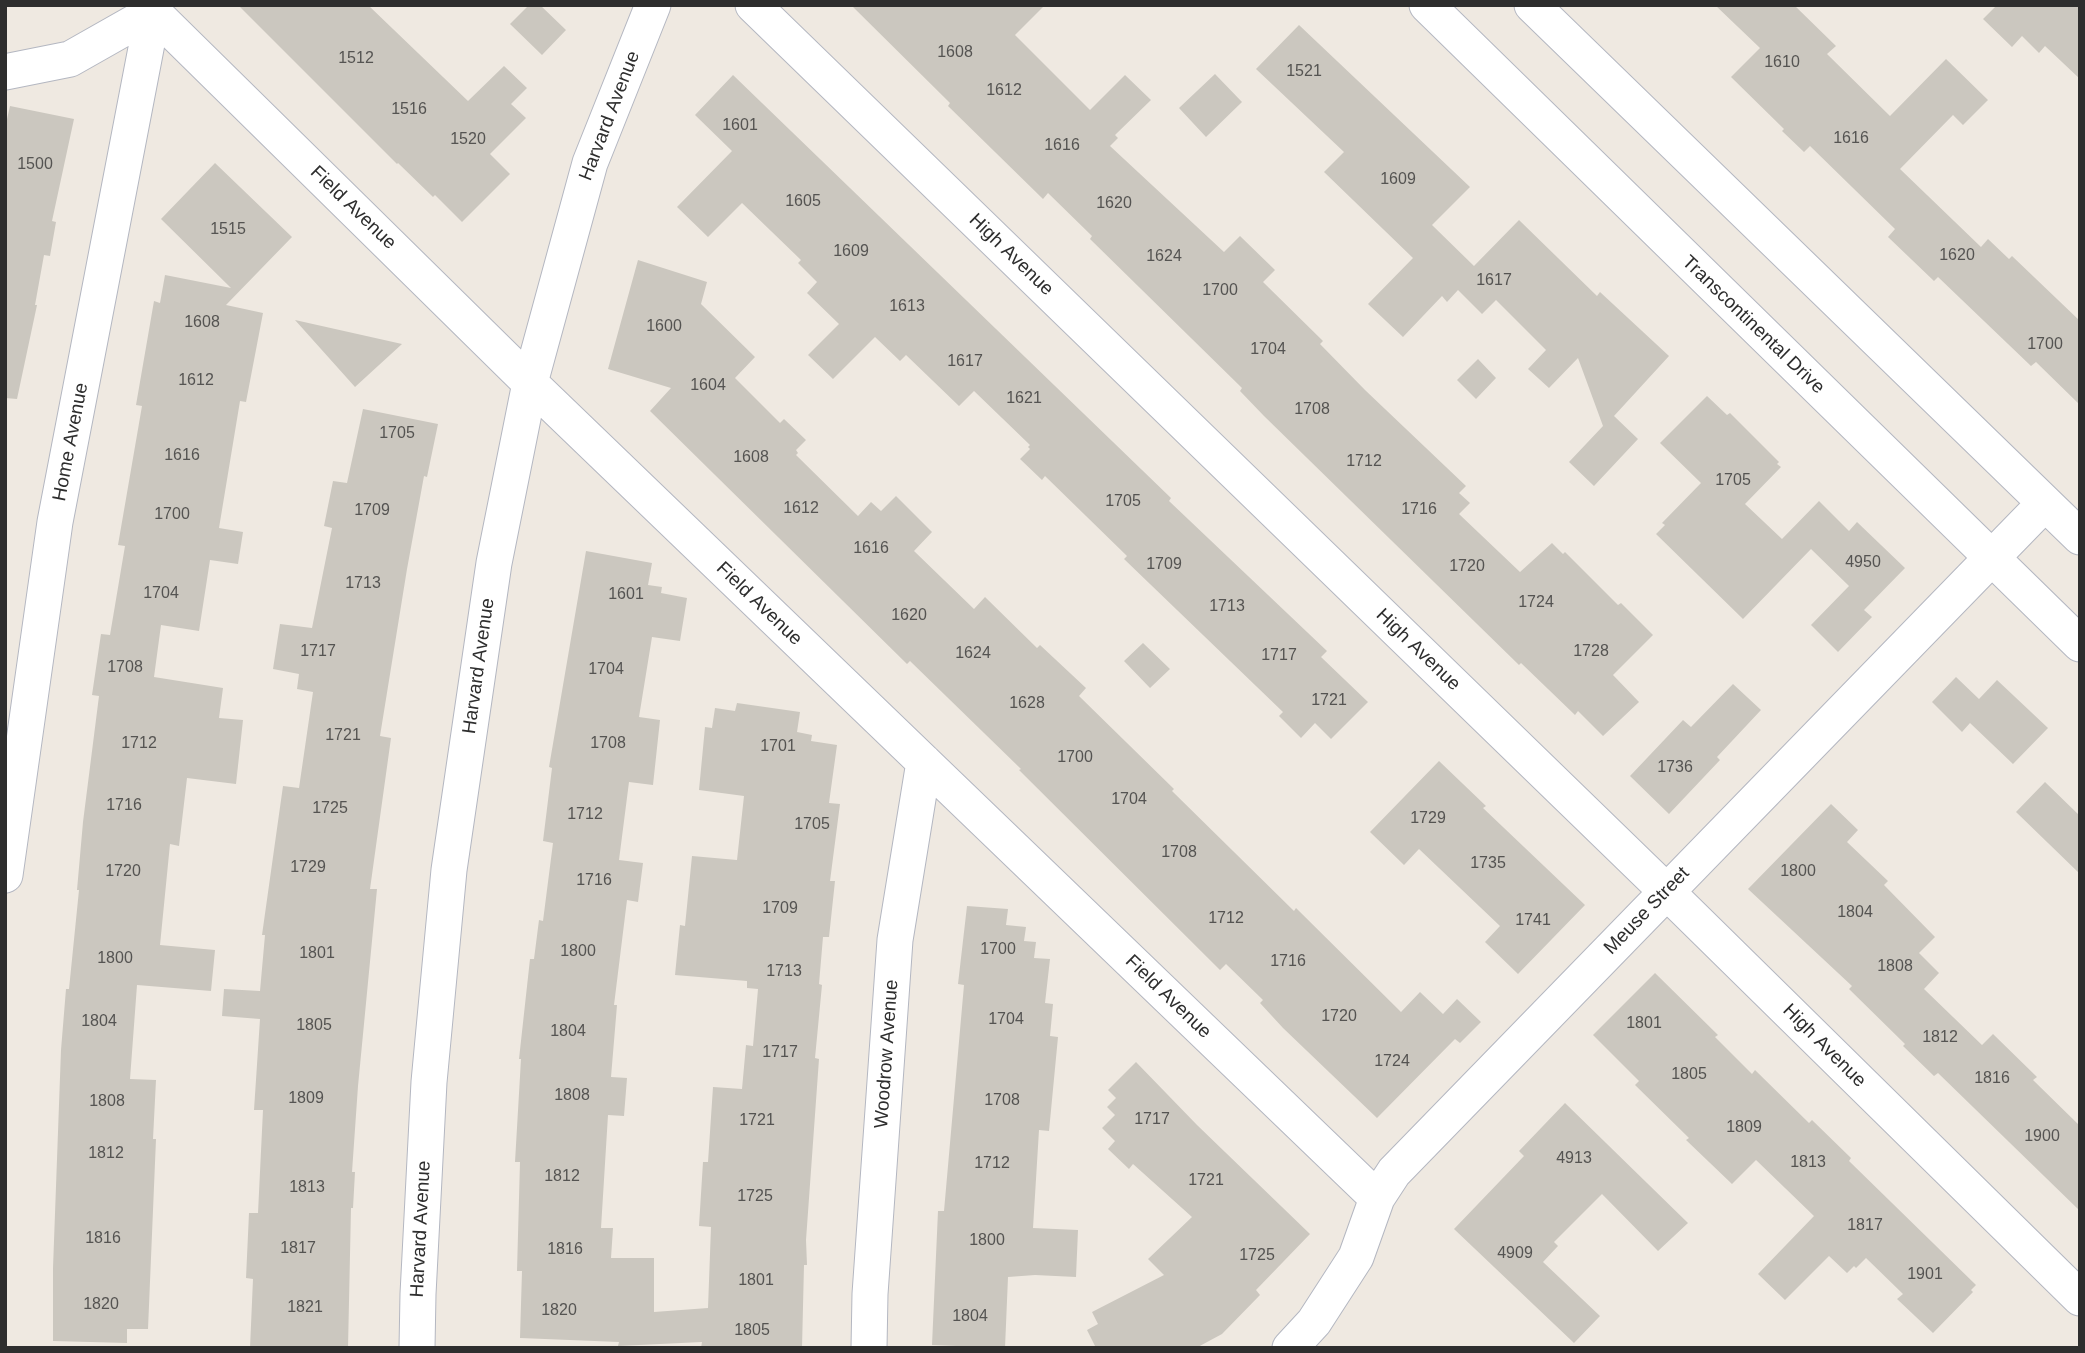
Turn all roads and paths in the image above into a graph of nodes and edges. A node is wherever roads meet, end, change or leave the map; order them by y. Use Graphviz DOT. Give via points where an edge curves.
graph roads {
  1 [pos="653,5"];
  2 [pos="753,5"];
  3 [pos="1427,5"];
  4 [pos="1532,5"];
  5 [pos="149,9"];
  6 [pos="5,72"];
  7 [pos="530,383"];
  8 [pos="2045,503"];
  9 [pos="2080,537"];
  10 [pos="1990,557"];
  11 [pos="2080,644"];
  12 [pos="924,762"];
  13 [pos="5,875"];
  14 [pos="1666,891"];
  15 [pos="1377,1198"];
  16 [pos="2080,1298"];
  17 [pos="417,1348"];
  18 [pos="869,1348"];
  19 [pos="1290,1348"];
  1 -- 7 [label="street, Harvard Avenue" via="590,163"];
  2 -- 14 [label="street, High Avenue"];
  3 -- 10 [label="street, Transcontinental Drive"];
  4 -- 8 [label="street"];
  5 -- 6 [label="street" via="70,59"];
  5 -- 7 [label="street, Field Avenue"];
  5 -- 13 [label="street, Home Avenue" via="55,522"];
  7 -- 12 [label="street, Field Avenue"];
  7 -- 17 [label="street, Harvard Avenue" via="494,563 449,870 429,1082"];
  8 -- 9 [label="street"];
  8 -- 10 [label="street, Meuse Street"];
  10 -- 11 [label="street, Transcontinental Drive"];
  10 -- 14 [label="street, Meuse Street"];
  12 -- 15 [label="street, Field Avenue"];
  12 -- 18 [label="street, Woodrow Avenue" via="895,940"];
  14 -- 15 [label="street, Meuse Street" via="1395,1172"];
  14 -- 16 [label="street, High Avenue"];
  15 -- 19 [label="street, Meuse Street" via="1356,1257 1314,1322"];
}
